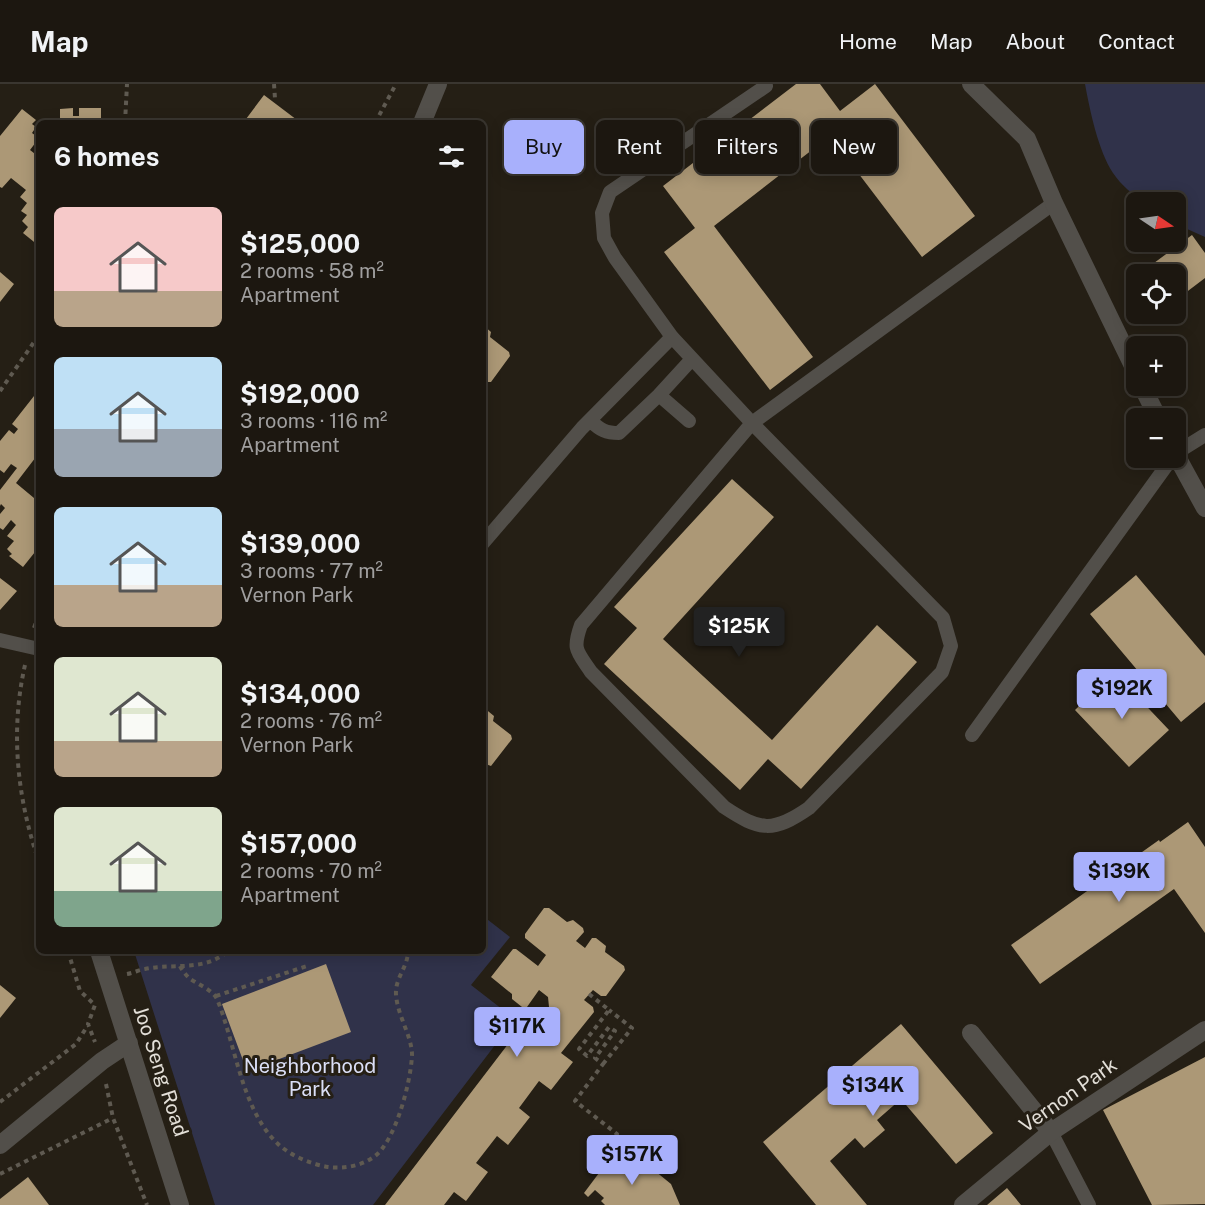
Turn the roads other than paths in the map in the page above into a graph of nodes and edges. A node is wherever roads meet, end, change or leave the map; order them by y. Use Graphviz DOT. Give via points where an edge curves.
graph roads {
  1 [pos="438,84"];
  2 [pos="971,84"];
  3 [pos="766,86"];
  4 [pos="423,120"];
  5 [pos="1054,203"];
  6 [pos="672,337"];
  7 [pos="1126,351"];
  8 [pos="692,359"];
  9 [pos="659,395"];
  10 [pos="591,421"];
  11 [pos="689,421"];
  12 [pos="752,423"];
  13 [pos="1205,435"];
  14 [pos="1186,448"];
  15 [pos="1166,468"];
  16 [pos="1182,468"];
  17 [pos="1205,508"];
  18 [pos="486,540"];
  19 [pos="0,639"];
  20 [pos="34,647"];
  21 [pos="972,735"];
  22 [pos="100,954"];
  23 [pos="1205,1030"];
  24 [pos="971,1033"];
  25 [pos="129,1043"];
  26 [pos="1051,1132"];
  27 [pos="0,1145"];
  28 [pos="180,1205"];
  29 [pos="963,1205"];
  30 [pos="1089,1205"];
  1 -- 4 [label="street"];
  2 -- 5 [label="street" via="1027,139"];
  3 -- 6 [label="lane" via="610,192 602,213 604,238 615,258"];
  5 -- 7 [label="street"];
  5 -- 12 [label="lane"];
  6 -- 8 [label="lane"];
  6 -- 10 [label="lane"];
  8 -- 9 [label="lane"];
  8 -- 12 [label="lane"];
  9 -- 10 [label="lane" via="619,433 599,429"];
  9 -- 11 [label="lane"];
  10 -- 18 [label="lane"];
  12 -- 12 [label="lane" via="581,625 575,642 591,672 724,807 746,822 769,827 788,822 809,808 942,672 951,646 943,618"];
  13 -- 14 [label="lane"];
  15 -- 21 [label="lane"];
  16 -- 17 [label="street"];
  19 -- 20 [label="lane"];
  22 -- 25 [label="street, Joo Seng Road"];
  23 -- 26 [label="street, Vernon Park"];
  24 -- 26 [label="street"];
  25 -- 27 [label="street"];
  25 -- 28 [label="street, Joo Seng Road"];
  26 -- 29 [label="street, Vernon Park"];
  26 -- 30 [label="lane"];
}
